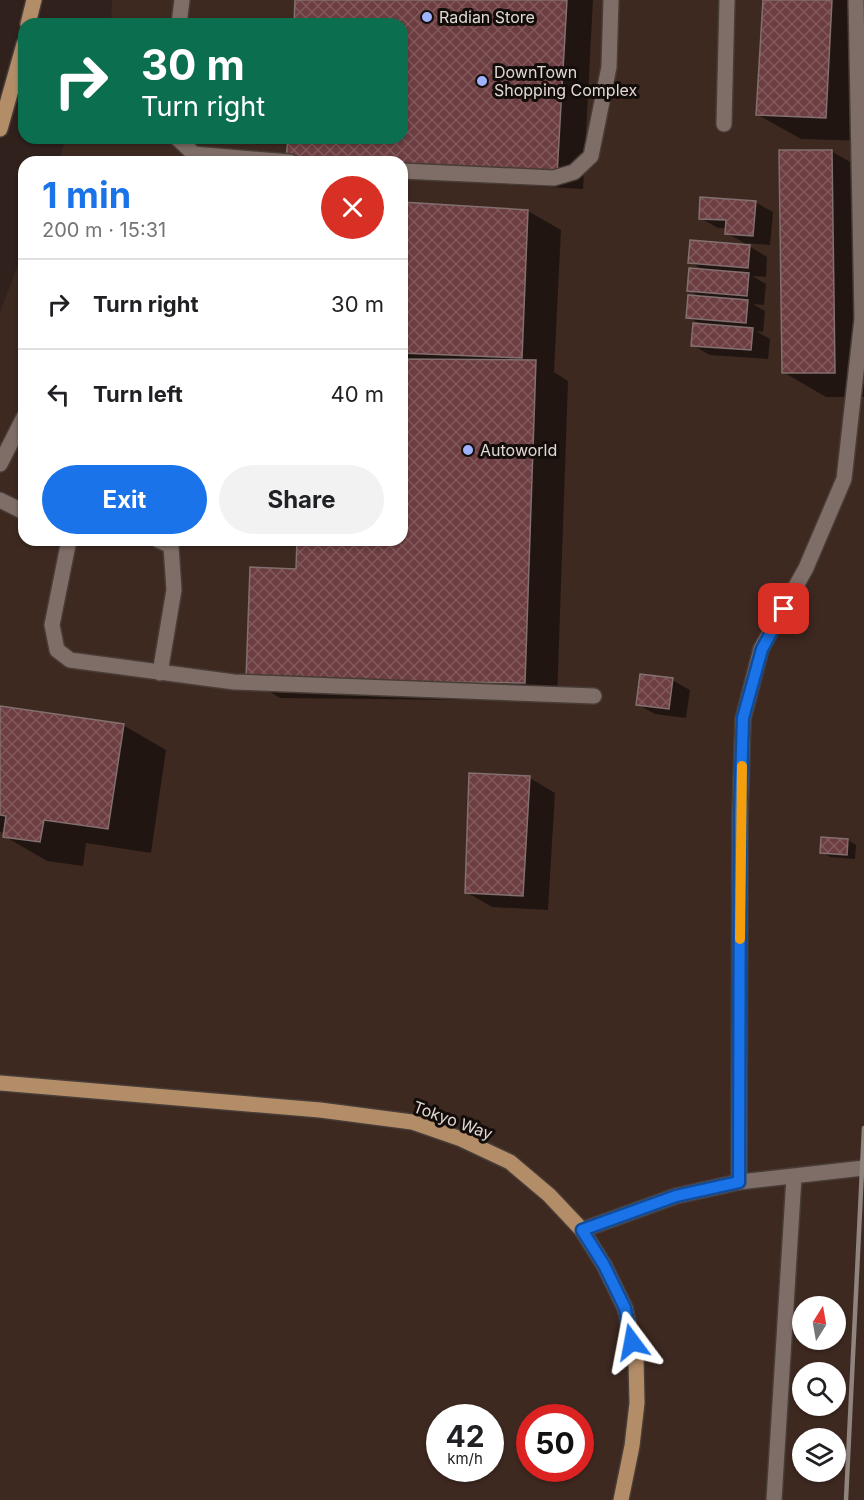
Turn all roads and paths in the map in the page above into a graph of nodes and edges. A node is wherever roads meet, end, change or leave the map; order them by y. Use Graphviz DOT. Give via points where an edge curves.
graph roads {
  1 [pos="34,0"];
  2 [pos="182,0"];
  3 [pos="611,0"];
  4 [pos="727,0"];
  5 [pos="856,0"];
  6 [pos="30,18"];
  7 [pos="180,18"];
  8 [pos="18,70"];
  9 [pos="724,124"];
  10 [pos="0,129"];
  11 [pos="183,144"];
  12 [pos="218,156"];
  13 [pos="408,171"];
  14 [pos="18,429"];
  15 [pos="0,464"];
  16 [pos="0,500"];
  17 [pos="18,509"];
  18 [pos="68,546"];
  19 [pos="171,546"];
  20 [pos="160,673"];
  21 [pos="594,696"];
  22 [pos="0,1083"];
  23 [pos="864,1168"];
  24 [pos="794,1177"];
  25 [pos="739,1182"];
  26 [pos="582,1230"];
  27 [pos="621,1500"];
  28 [pos="774,1500"];
  1 -- 6 [label="main road"];
  2 -- 7 [label="street"];
  3 -- 13 [label="street" via="609,67 591,156 574,172 554,178"];
  4 -- 9 [label="street"];
  5 -- 25 [label="street" via="862,319 844,479 806,568 762,649 743,718"];
  8 -- 10 [label="main road"];
  11 -- 12 [label="street" via="194,154"];
  14 -- 15 [label="street"];
  16 -- 17 [label="street"];
  18 -- 20 [label="street" via="52,625 57,650 70,660"];
  19 -- 20 [label="street" via="174,590"];
  20 -- 21 [label="street" via="234,682"];
  22 -- 26 [label="main road, Tokyo Way" via="320,1110 412,1122 510,1162"];
  23 -- 24 [label="street"];
  24 -- 25 [label="street"];
  24 -- 28 [label="street"];
  25 -- 26 [label="street" via="676,1196"];
  26 -- 27 [label="main road, Tokyo Way" via="625,1308 636,1359 637,1403"];
}
